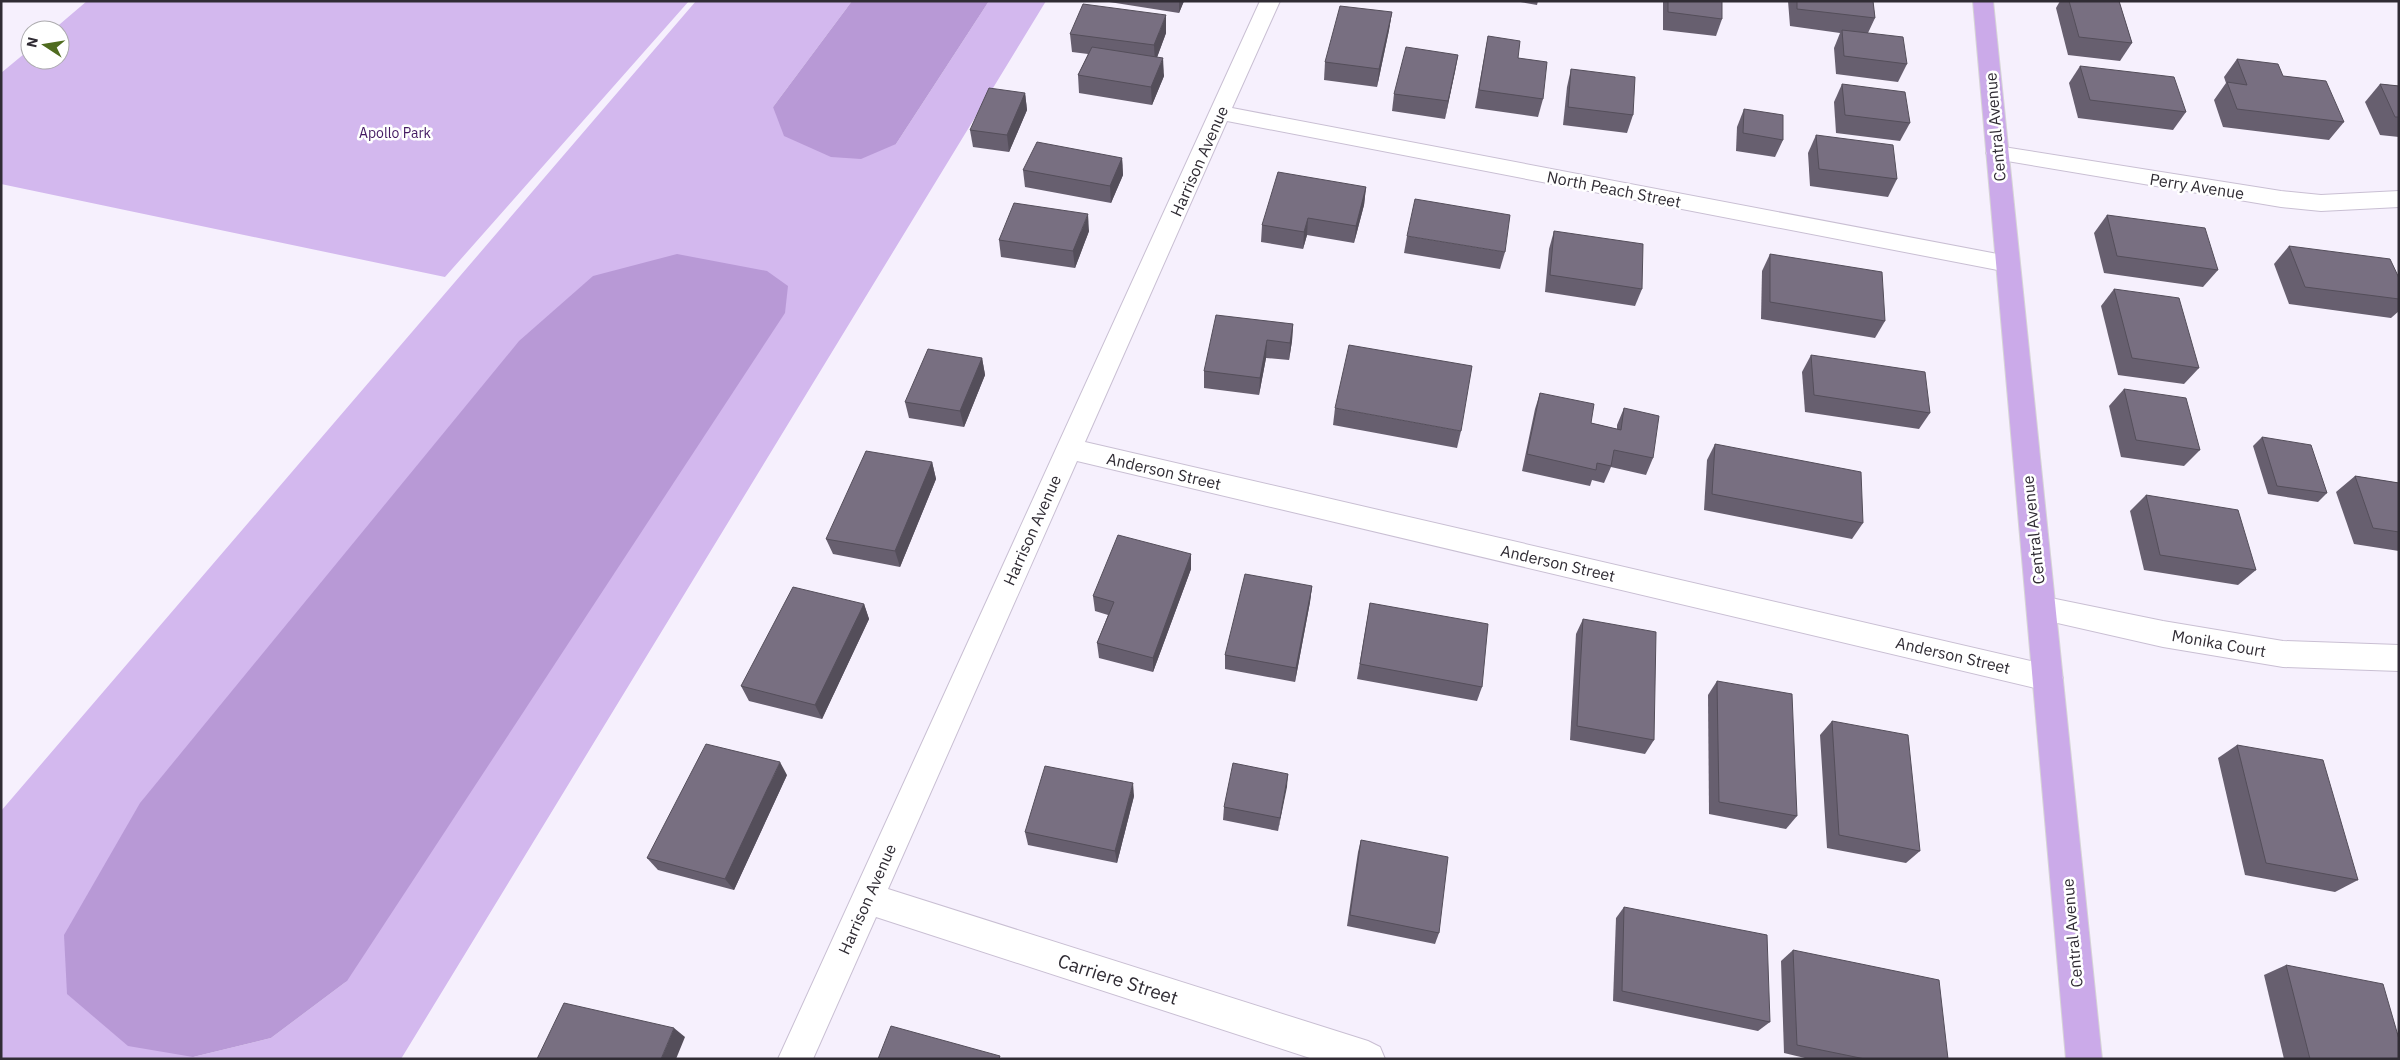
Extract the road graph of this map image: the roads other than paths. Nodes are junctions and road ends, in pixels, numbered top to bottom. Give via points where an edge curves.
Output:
1 (1270, 1) edge
2 (1983, 1) edge
3 (1220, 113) junction
4 (1997, 153) junction
5 (2399, 199) edge
6 (2008, 264) junction
7 (1069, 449) junction
8 (2041, 608) junction
9 (2399, 658) edge
10 (2048, 678) junction
11 (868, 898) junction
12 (795, 1059) edge
13 (1368, 1059) edge
14 (2084, 1059) edge

1 - 3 street, Harrison Avenue
2 - 4 main road, Central Avenue
3 - 6 street, North Peach Street
3 - 7 street, Harrison Avenue
4 - 5 street, Perry Avenue via 2281,200 2321,203
4 - 6 main road, Central Avenue
6 - 8 main road, Central Avenue
7 - 10 street, Anderson Street
7 - 11 street, Harrison Avenue
8 - 9 street, Monika Court via 2163,634 2282,654
8 - 10 main road, Central Avenue
10 - 14 main road, Central Avenue
11 - 12 street, Harrison Avenue
11 - 13 street, Carriere Street

